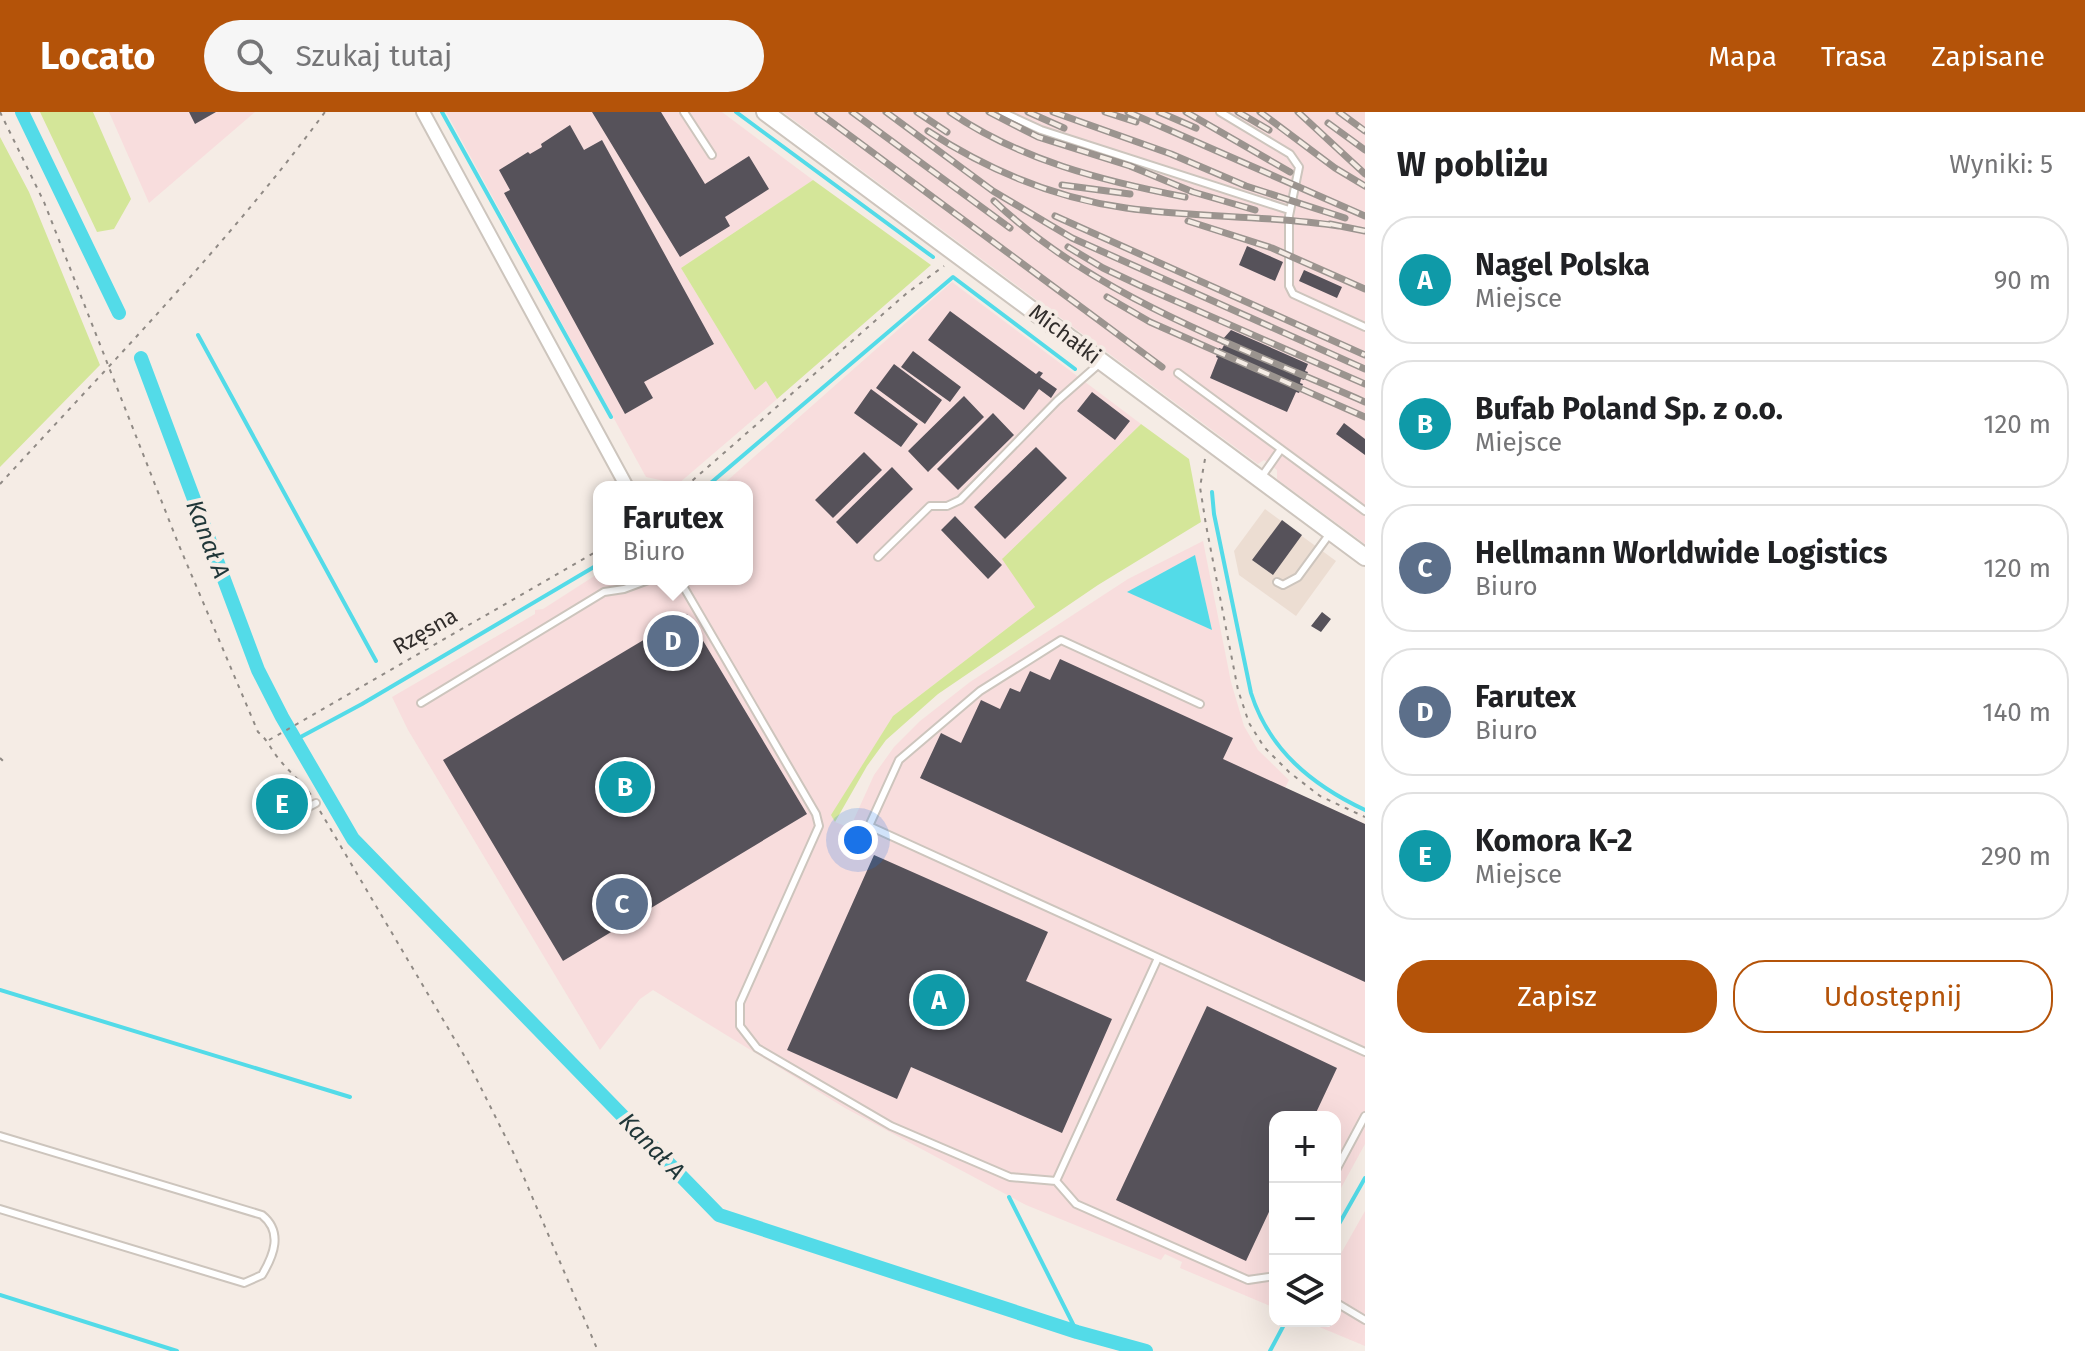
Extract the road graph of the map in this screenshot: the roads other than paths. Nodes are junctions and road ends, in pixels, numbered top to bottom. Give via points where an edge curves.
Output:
1 (423, 112) edge
2 (684, 112) edge
3 (765, 112) edge
4 (1002, 112) edge
5 (1220, 112) edge
6 (712, 155) dead end
7 (1289, 210) junction
8 (1365, 327) edge
9 (1101, 361) junction
10 (1178, 373) dead end
11 (1281, 449) junction
12 (1260, 479) junction
13 (624, 481) edge
14 (1365, 511) edge
15 (1331, 532) junction
16 (878, 557) dead end
17 (1365, 557) edge
18 (1277, 582) dead end
19 (635, 585) edge
20 (682, 585) edge
21 (421, 703) dead end
22 (1200, 704) dead end
23 (316, 803) road end
24 (297, 813) dead end
25 (1158, 958) junction
26 (1365, 1052) edge
27 (1365, 1116) edge
28 (0, 1136) edge
29 (1341, 1161) edge
30 (1056, 1181) junction
31 (0, 1209) edge
32 (1269, 1277) edge
33 (1341, 1306) edge
34 (1365, 1320) edge

1 - 13 street
2 - 6 lane
3 - 9 street, Michałki
4 - 7 lane via 1041,130
5 - 7 lane via 1297,160
7 - 8 lane via 1293,294
9 - 12 street, Michałki
9 - 16 lane via 960,500 930,506
10 - 11 lane
11 - 12 lane
11 - 14 lane
12 - 15 street, Michałki
15 - 17 street, Michałki
15 - 18 lane via 1298,577 1283,585
19 - 21 lane via 604,592
20 - 30 lane via 819,826 740,1003 740,1026 757,1048 891,1126 1010,1177
22 - 25 lane via 1061,640 980,691 899,760 869,826
23 - 24 lane
25 - 26 lane
25 - 30 lane
27 - 29 lane
28 - 31 lane via 262,1215 276,1237 262,1275 244,1283
30 - 32 lane via 1076,1204 1248,1280
33 - 34 lane

